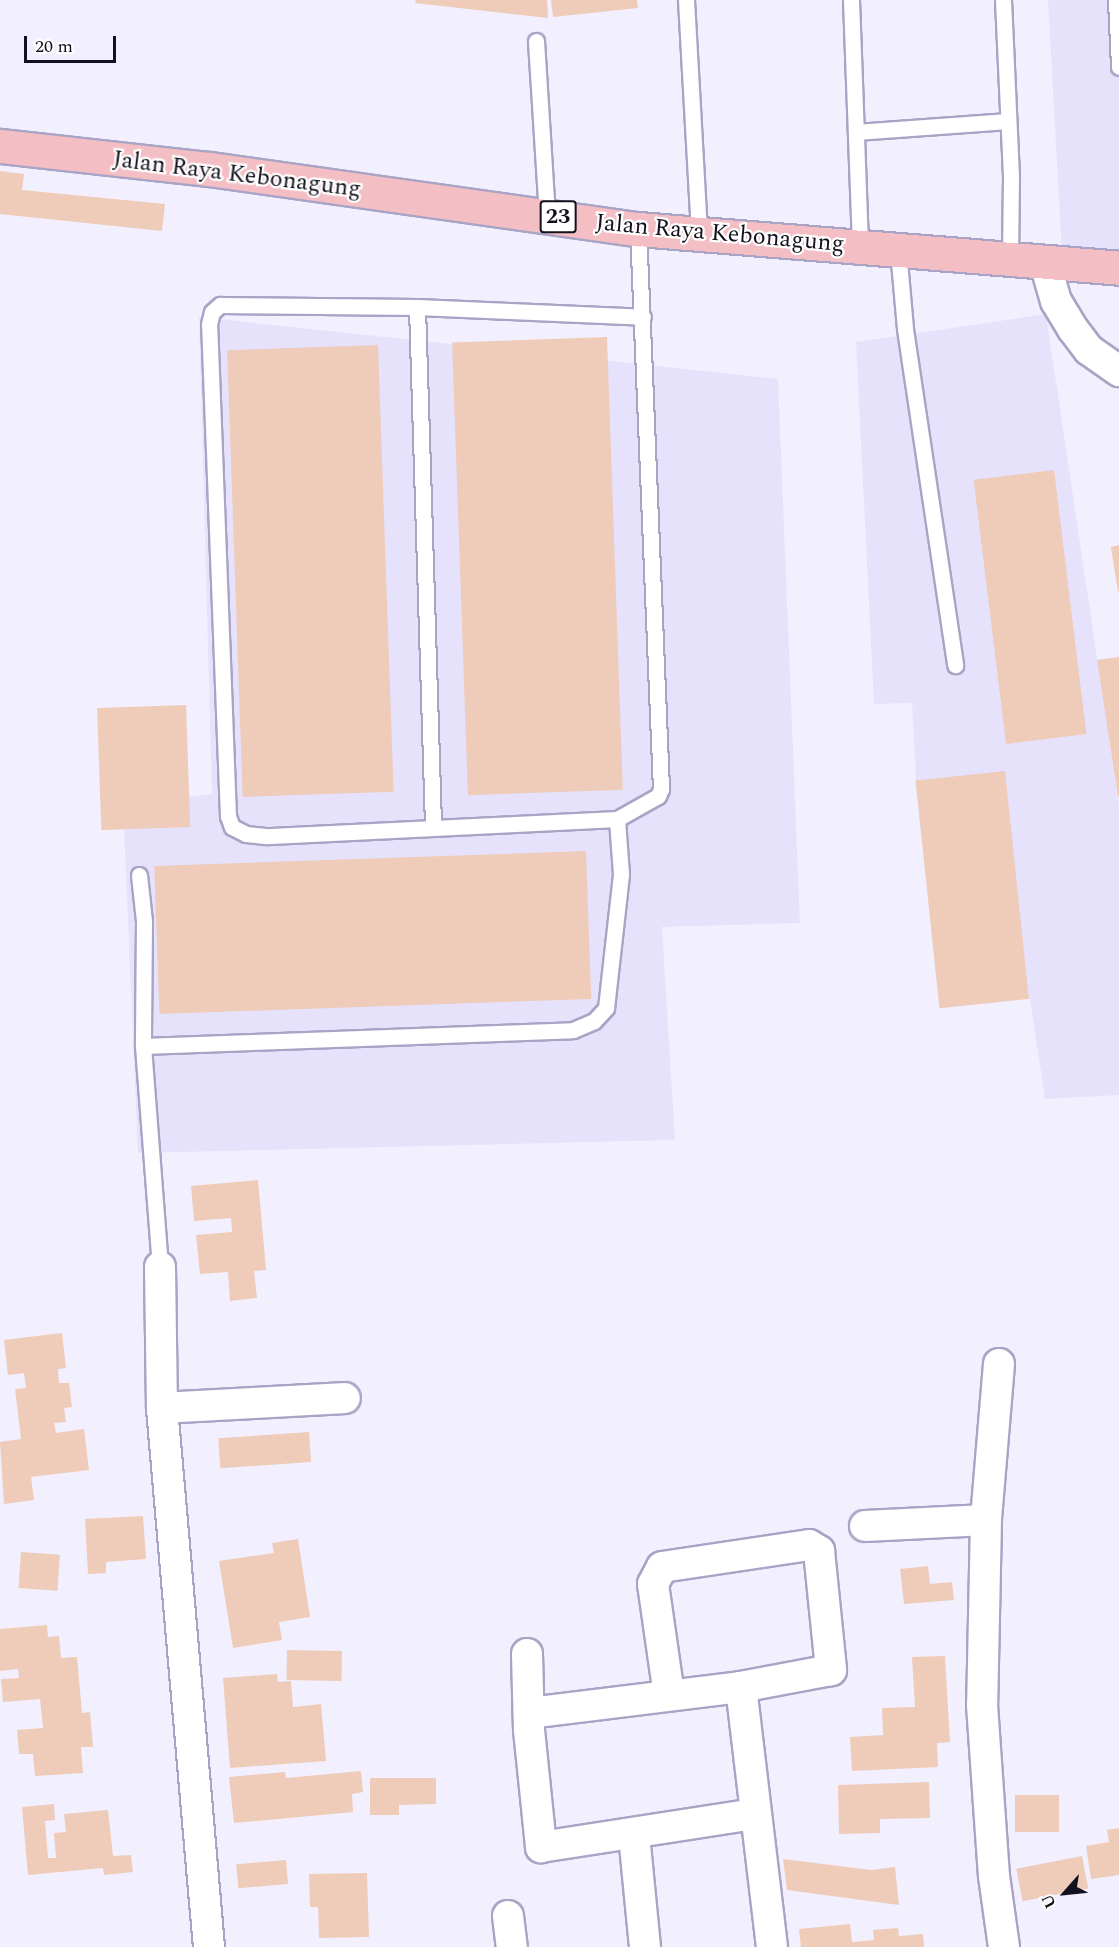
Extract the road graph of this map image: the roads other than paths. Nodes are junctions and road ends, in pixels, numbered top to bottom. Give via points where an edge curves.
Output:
1 (686, 0) edge
2 (851, 0) edge
3 (1003, 0) edge
4 (1116, 0) edge
5 (537, 41) dead end
6 (1119, 67) edge
7 (1008, 121) junction
8 (856, 132) junction
9 (0, 146) edge
10 (547, 215) junction
11 (638, 229) junction
12 (699, 234) junction
13 (860, 247) junction
14 (898, 250) junction
15 (1010, 259) junction
16 (1045, 262) junction
17 (1119, 268) edge
18 (417, 307) junction
19 (643, 317) junction
20 (1119, 371) edge
21 (955, 665) dead end
22 (617, 819) junction
23 (433, 826) junction
24 (139, 874) dead end
25 (143, 1046) junction
26 (160, 1267) joint
27 (999, 1364) dead end
28 (345, 1398) dead end
29 (162, 1408) junction
30 (986, 1520) junction
31 (865, 1526) dead end
32 (527, 1654) dead end
33 (741, 1687) junction
34 (669, 1695) junction
35 (529, 1713) junction
36 (755, 1814) junction
37 (634, 1835) junction
38 (508, 1916) dead end
39 (209, 1947) edge
40 (512, 1947) edge
41 (645, 1947) edge
42 (772, 1947) edge
43 (1004, 1947) edge

1 - 12 lane
2 - 8 lane
3 - 7 lane
4 - 6 lane
5 - 10 lane
7 - 8 lane
7 - 15 lane
8 - 13 lane
9 - 10 highway, Jalan Raya Kebonagung / 23 via 209,169
10 - 11 highway, Jalan Raya Kebonagung / 23
11 - 12 highway, Jalan Raya Kebonagung / 23
11 - 19 lane
12 - 13 highway, Jalan Raya Kebonagung / 23
13 - 14 highway, Jalan Raya Kebonagung / 23
14 - 15 highway, Jalan Raya Kebonagung / 23
14 - 21 lane via 905,329
15 - 16 highway, Jalan Raya Kebonagung / 23
16 - 17 highway, Jalan Raya Kebonagung / 23
16 - 20 street via 1056,301 1073,329 1089,350
18 - 19 lane
18 - 23 lane
18 - 23 lane via 220,305 212,312 209,324 229,823 236,831 265,836
19 - 22 lane via 661,789 658,796
22 - 23 lane
22 - 25 lane via 621,874 611,989 606,1008 594,1022 573,1030
24 - 25 lane via 144,921
25 - 26 lane
26 - 29 street
27 - 30 street
28 - 29 street
29 - 39 street
30 - 31 street
30 - 43 street via 982,1705 994,1876
32 - 35 street
33 - 34 street
33 - 34 street via 831,1670 821,1556 815,1547 670,1563 656,1573 653,1584
33 - 36 street
34 - 35 street
35 - 37 street via 538,1845 544,1848
36 - 37 street
36 - 42 street
37 - 41 street
38 - 40 street

